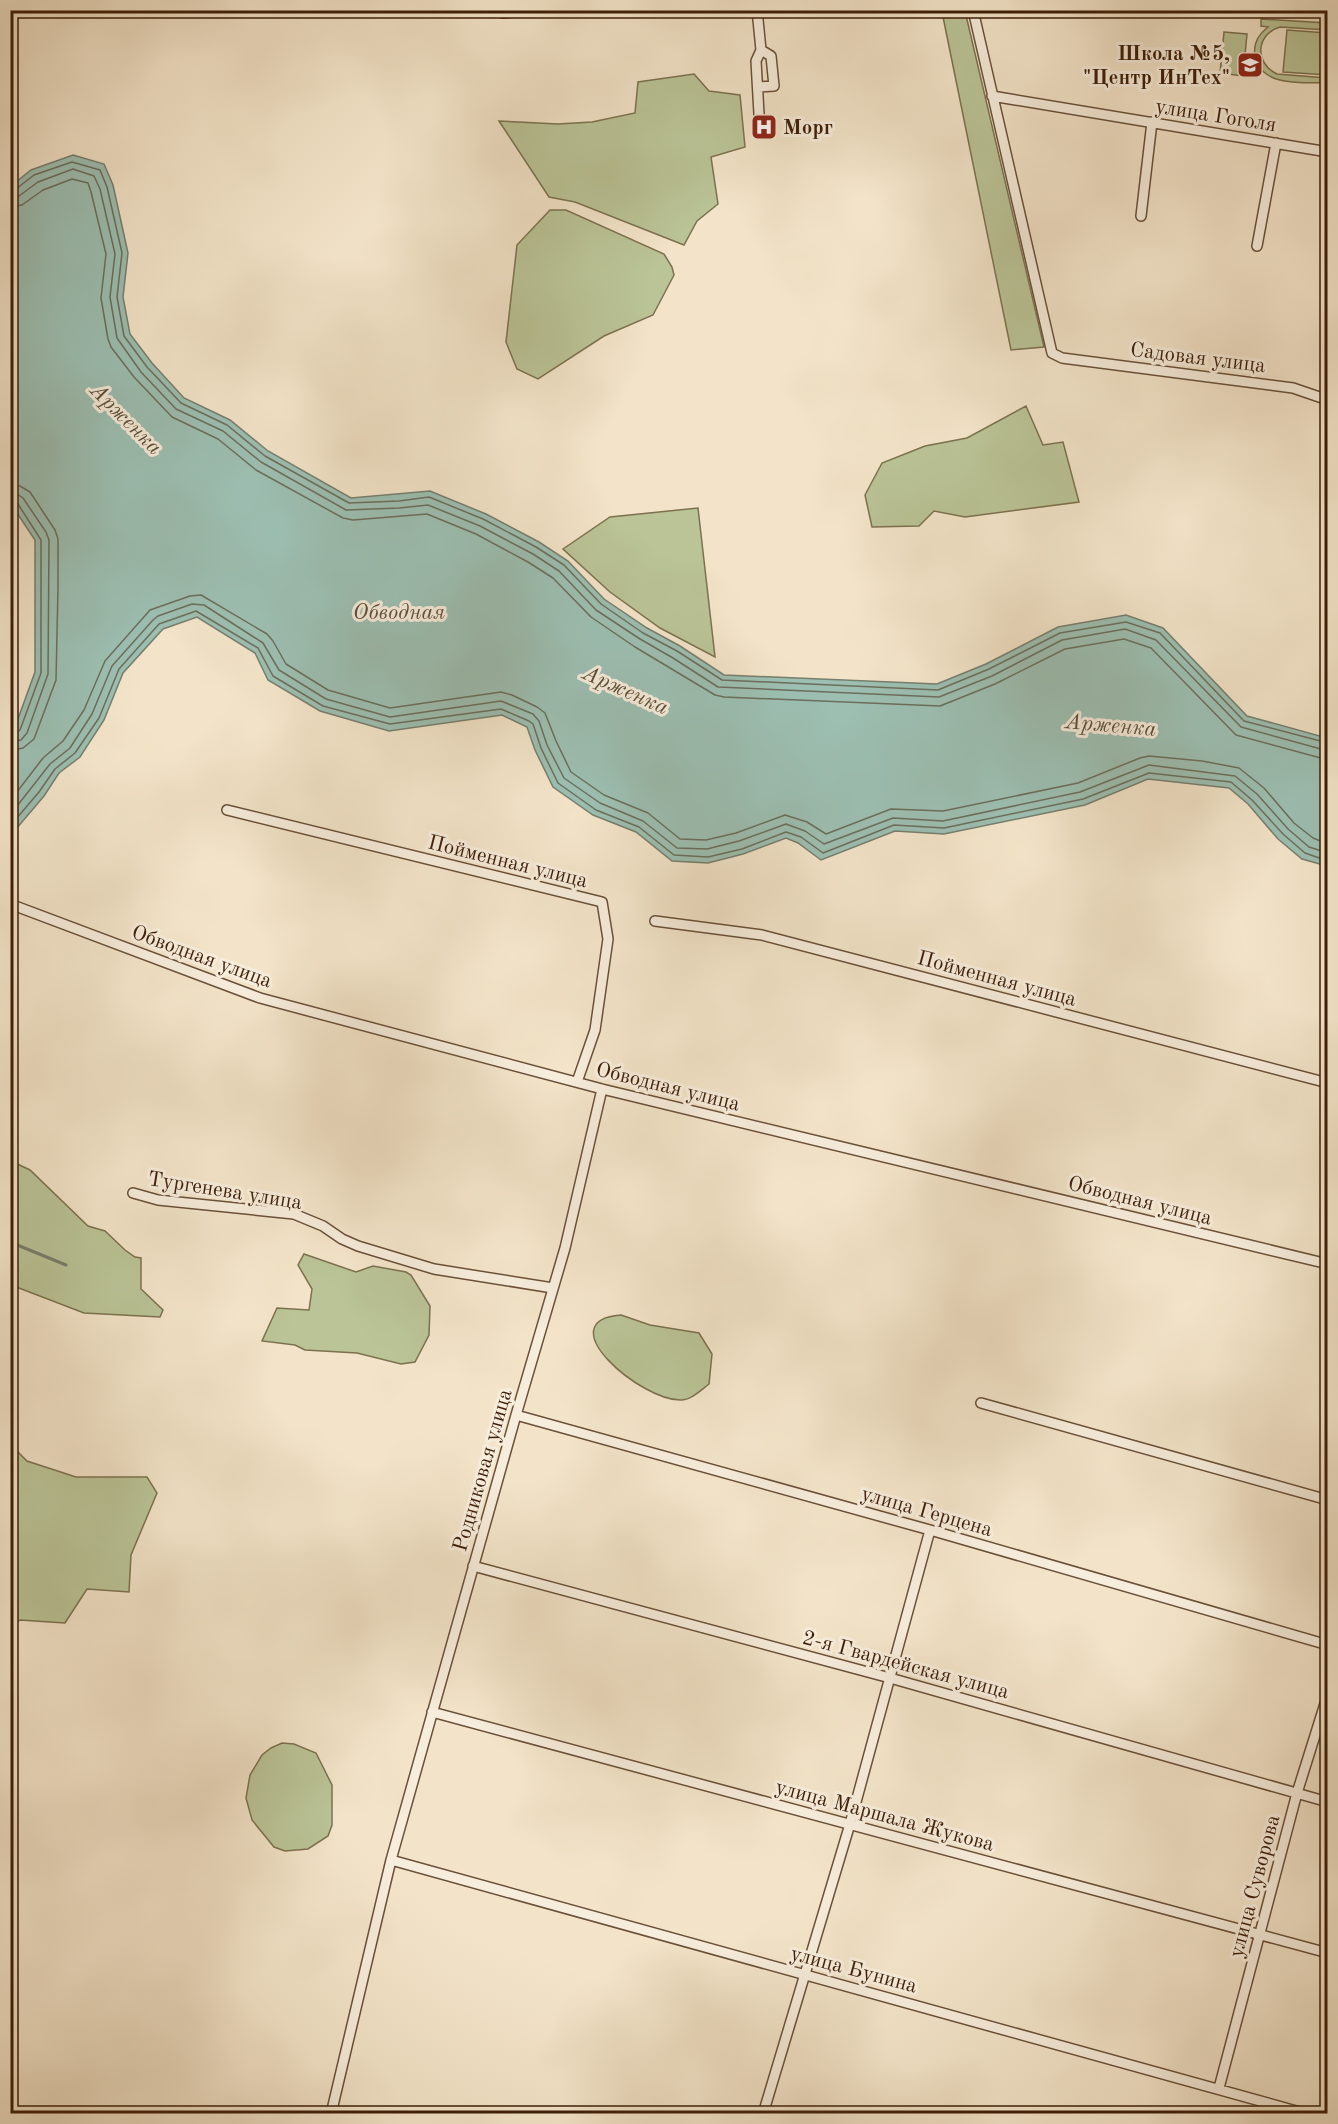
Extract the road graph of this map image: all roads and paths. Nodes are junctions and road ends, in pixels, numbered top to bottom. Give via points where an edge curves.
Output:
1 (502, 10) edge
2 (536, 10) edge
3 (757, 10) edge
4 (973, 10) edge
5 (761, 50) junction
6 (758, 87) junction
7 (992, 96) junction
8 (759, 114) dead end
9 (1152, 123) junction
10 (1276, 143) junction
11 (1328, 152) edge
12 (1142, 216) dead end
13 (1257, 246) dead end
14 (1328, 400) edge
15 (227, 810) dead end
16 (10, 904) edge
17 (656, 921) dead end
18 (578, 1082) junction
19 (1328, 1083) edge
20 (602, 1089) junction
21 (133, 1193) dead end
22 (1328, 1264) edge
23 (553, 1288) junction
24 (981, 1403) dead end
25 (516, 1414) junction
26 (1328, 1500) edge
27 (930, 1530) junction
28 (473, 1566) junction
29 (1328, 1645) edge
30 (890, 1678) junction
31 (1328, 1694) edge
32 (432, 1712) junction
33 (1298, 1793) junction
34 (1328, 1802) edge
35 (850, 1824) junction
36 (391, 1860) junction
37 (1260, 1935) junction
38 (1328, 1953) edge
39 (805, 1974) junction
40 (1219, 2088) junction
41 (332, 2114) edge
42 (763, 2114) edge
43 (1306, 2114) edge

1 - 2 street
3 - 5 street
4 - 7 street
5 - 6 street via 756,61
5 - 6 street via 771,56 774,86
6 - 8 street
7 - 9 street, улица Гоголя
7 - 14 street, Садовая улица via 1052,353 1062,358 1293,388
9 - 10 street, улица Гоголя
9 - 12 street
10 - 11 street, улица Гоголя
10 - 13 street
15 - 18 street, Пойменная улица via 602,902 608,939 595,1030
16 - 18 street, Обводная улица via 260,998
17 - 19 street, Пойменная улица via 762,935
18 - 20 street, Обводная улица
20 - 22 street, Обводная улица
20 - 23 street, Родниковая улица
21 - 23 street, Тургенева улица via 158,1200 294,1215 358,1246 434,1269
23 - 25 street, Родниковая улица
24 - 26 street
25 - 27 street, улица Герцена
25 - 28 street, Родниковая улица
27 - 29 street, улица Герцена
27 - 30 street
28 - 30 street, 2-я Гвардейская улица
28 - 32 street, Родниковая улица
30 - 33 street, 2-я Гвардейская улица
30 - 35 street
31 - 33 street, улица Суворова
32 - 35 street, улица Маршала Жукова
32 - 36 street, Родниковая улица
33 - 34 street, 2-я Гвардейская улица
33 - 37 street, улица Суворова
35 - 37 street, улица Маршала Жукова
35 - 39 street
36 - 39 street, улица Бунина
36 - 41 street, Родниковая улица
37 - 38 street, улица Маршала Жукова
37 - 40 street, улица Суворова
39 - 40 street, улица Бунина
39 - 42 street
40 - 43 street, улица Бунина

